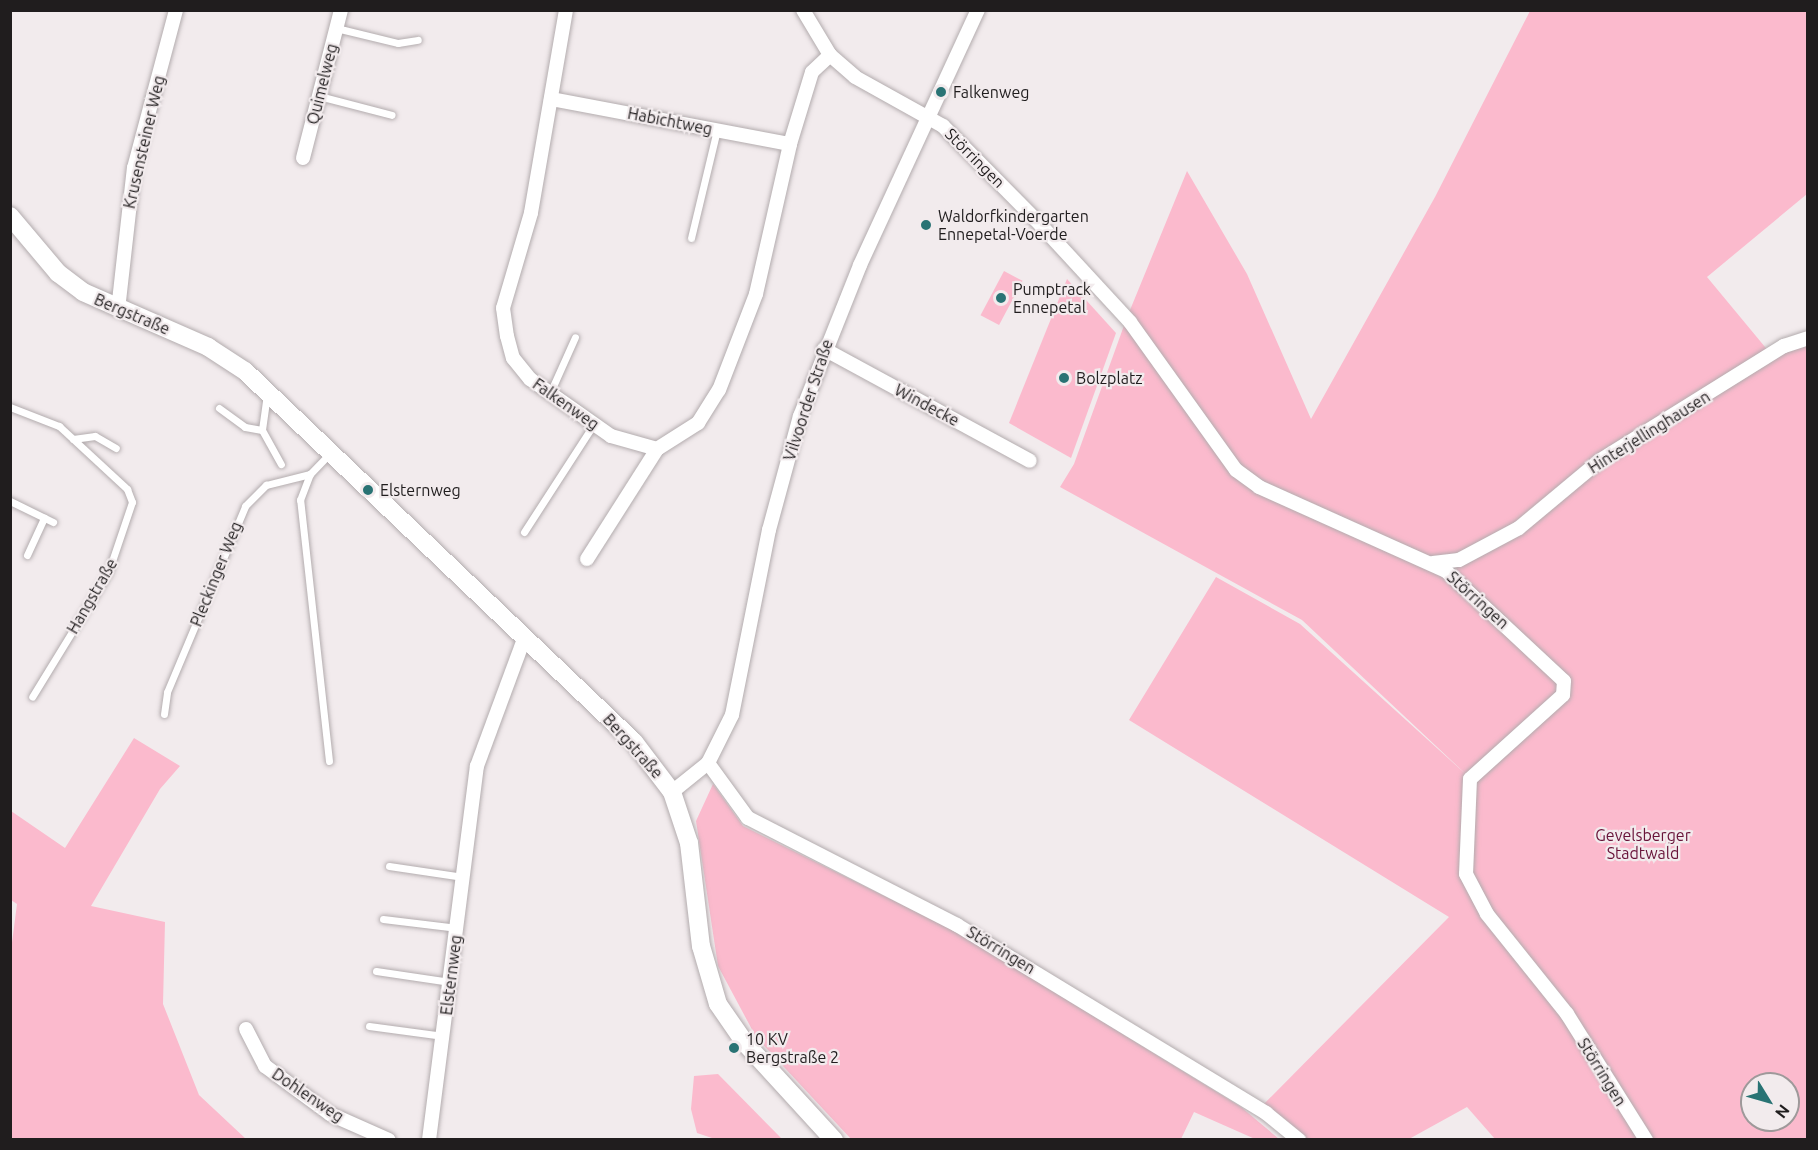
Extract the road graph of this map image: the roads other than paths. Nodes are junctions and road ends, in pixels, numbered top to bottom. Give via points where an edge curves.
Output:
1 (176, 10) edge
2 (341, 10) edge
3 (566, 10) edge
4 (803, 10) edge
5 (978, 10) edge
6 (336, 28) junction
7 (418, 40) dead end
8 (830, 55) junction
9 (319, 96) junction
10 (551, 99) junction
11 (392, 116) dead end
12 (929, 118) junction
13 (717, 130) junction
14 (790, 144) junction
15 (303, 158) dead end
16 (10, 216) edge
17 (691, 238) dead end
18 (118, 310) junction
19 (575, 337) dead end
20 (1808, 338) edge
21 (824, 349) junction
22 (268, 392) junction
23 (550, 393) junction
24 (10, 406) edge
25 (219, 408) dead end
26 (594, 424) junction
27 (262, 430) junction
28 (73, 439) junction
29 (116, 448) dead end
30 (657, 449) junction
31 (330, 453) junction
32 (1030, 460) dead end
33 (281, 464) dead end
34 (310, 474) junction
35 (11, 501) edge
36 (44, 518) junction
37 (53, 522) dead end
38 (524, 532) dead end
39 (27, 555) dead end
40 (586, 559) dead end
41 (1433, 563) junction
42 (524, 639) junction
43 (32, 697) dead end
44 (164, 714) dead end
45 (329, 761) dead end
46 (708, 764) junction
47 (672, 792) junction
48 (389, 866) dead end
49 (463, 876) junction
50 (383, 919) dead end
51 (457, 928) junction
52 (376, 972) dead end
53 (450, 982) junction
54 (369, 1026) dead end
55 (246, 1029) dead end
56 (443, 1036) junction
57 (389, 1140) edge
58 (429, 1140) edge
59 (834, 1140) edge
60 (1299, 1140) edge
61 (1646, 1140) edge

1 - 18 street, Krusensteiner Weg via 134,168
2 - 6 street, Quimelweg
3 - 10 street, Falkenweg
4 - 8 street, Störringen
5 - 12 street, Vilvoorder Straße
6 - 7 lane via 398,43
6 - 9 street, Quimelweg
8 - 12 street, Störringen via 855,77
8 - 14 street via 812,72
9 - 11 lane
9 - 15 street, Quimelweg
10 - 13 street, Habichtweg
10 - 23 street, Falkenweg via 531,213 503,308 513,358
12 - 21 street, Vilvoorder Straße
12 - 41 street, Störringen via 988,171 1130,322 1236,470 1259,487
13 - 14 street, Habichtweg
13 - 17 lane
14 - 30 street via 756,294 719,390 698,423
16 - 18 street, Bergstraße via 70,283
18 - 22 street, Bergstraße via 208,347
19 - 23 lane
20 - 41 street, Hinterjellinghausen via 1784,346 1599,461 1519,528 1459,560
21 - 32 street, Windecke
21 - 46 street, Vilvoorder Straße via 769,530 732,715
22 - 27 lane
22 - 31 street, Bergstraße
23 - 26 street, Falkenweg
24 - 28 lane, Hangstraße via 59,426
25 - 27 lane via 245,427
26 - 30 street, Falkenweg via 611,436
26 - 38 lane
27 - 33 lane
28 - 29 lane via 95,436
28 - 43 lane, Hangstraße via 127,489 132,502 108,573
30 - 40 street
31 - 34 lane
31 - 42 street, Bergstraße
34 - 44 lane, Pleckinger Weg via 266,485 245,506 167,692
34 - 45 lane via 300,500
35 - 36 lane
36 - 37 lane
36 - 39 lane
41 - 61 street, Störringen via 1564,681 1563,695 1470,779 1466,874 1487,914 1567,1014
42 - 47 street, Bergstraße via 634,742
42 - 49 street, Elsternweg via 477,766
46 - 47 street, Vilvoorder Straße
46 - 60 street, Störringen via 748,818 957,925 1256,1106
47 - 59 street, Bergstraße via 689,843 701,946 718,1004 745,1043
48 - 49 lane
49 - 51 street, Elsternweg
50 - 51 lane
51 - 53 street, Elsternweg
52 - 53 lane
53 - 56 street, Elsternweg
54 - 56 lane
55 - 57 street, Dohlenweg via 266,1066 330,1114
56 - 58 street, Elsternweg

